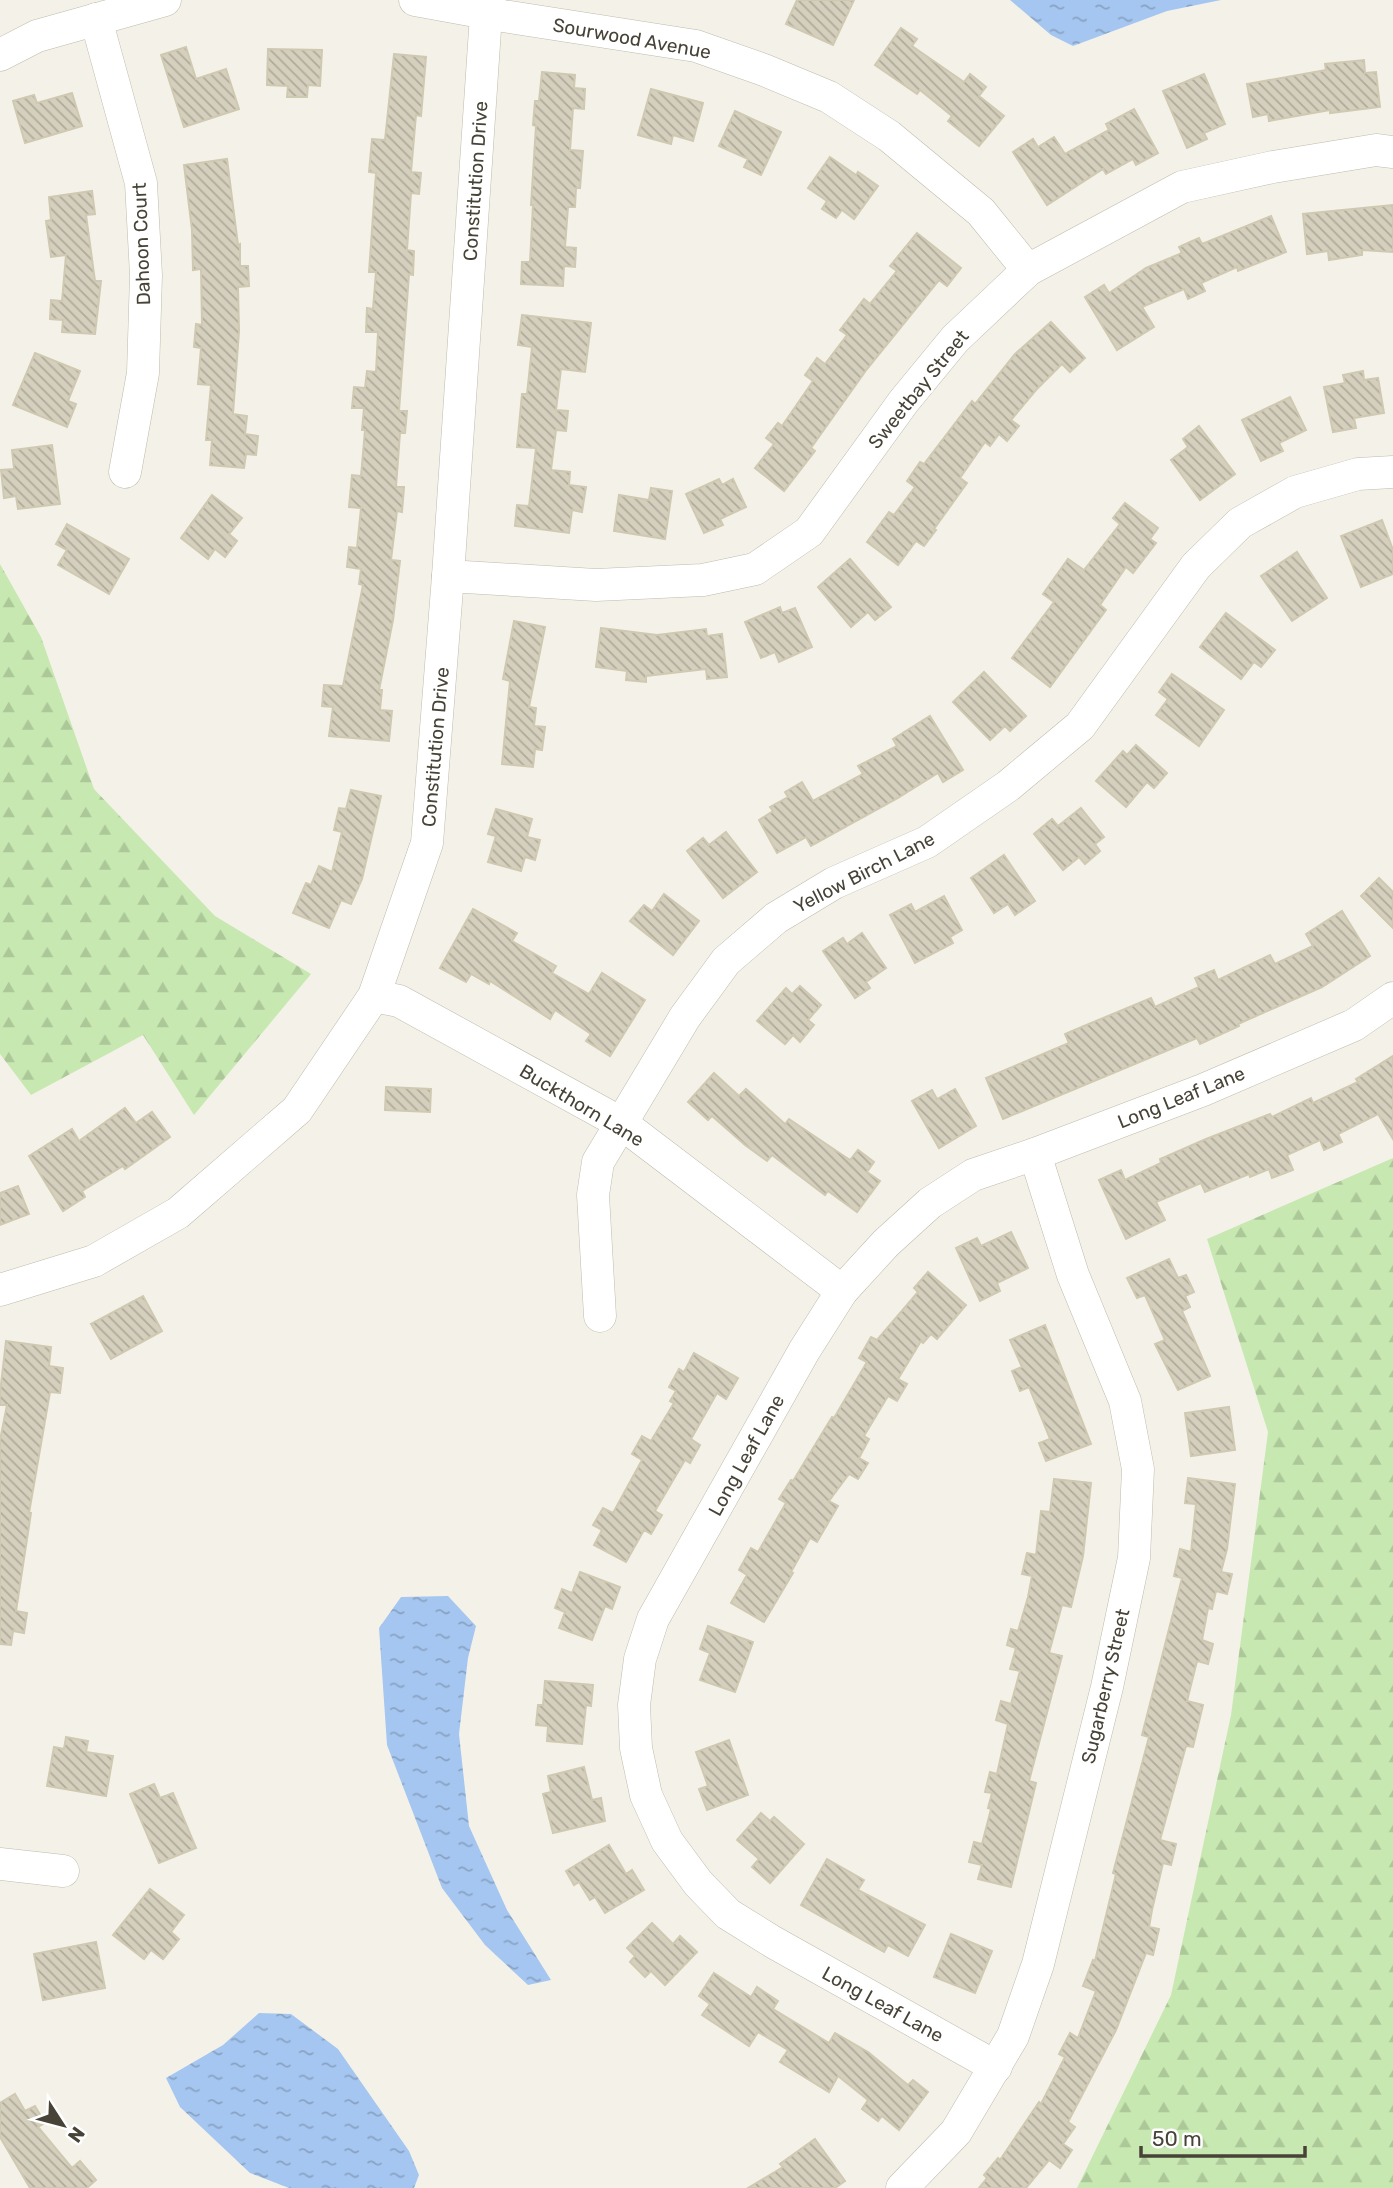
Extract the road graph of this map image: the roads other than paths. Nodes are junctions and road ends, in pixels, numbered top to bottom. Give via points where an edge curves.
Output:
1 (165, 0) edge
2 (415, 0) edge
3 (487, 7) edge
4 (96, 19) junction
5 (0, 55) edge
6 (1393, 152) edge
7 (1028, 270) junction
8 (125, 472) dead end
9 (1393, 472) edge
10 (448, 576) junction
11 (374, 996) junction
12 (1393, 998) edge
13 (621, 1123) junction
14 (1035, 1154) junction
15 (0, 1290) edge
16 (842, 1291) junction
17 (600, 1316) dead end
18 (0, 1864) edge
19 (63, 1871) dead end
20 (996, 2067) junction
21 (902, 2188) edge

1 - 4 street
2 - 3 street, Sourwood Avenue
3 - 7 street, Sourwood Avenue via 696,46 829,97 889,136 981,212
3 - 10 street, Constitution Drive
4 - 5 street via 37,36
4 - 8 street, Dahoon Court via 141,183 146,275 143,373
6 - 7 street, Sweetbay Street via 1376,150 1273,167 1182,187
7 - 10 street, Sweetbay Street via 955,339 809,532 755,569 703,580 596,586
9 - 13 street, Yellow Birch Lane via 1358,474 1295,492 1240,523 1196,566 1080,726 1008,786 927,842 834,883 776,918 726,961 685,1017
10 - 11 street, Constitution Drive via 427,843
11 - 13 street, Buckthorn Lane via 399,1001
11 - 15 street, Constitution Drive via 297,1110 178,1213 94,1261
12 - 14 street, Long Leaf Lane via 1354,1025 1203,1090
13 - 16 street, Buckthorn Lane
13 - 17 street, Yellow Birch Lane via 598,1161 593,1195
14 - 16 street, Long Leaf Lane via 973,1175 930,1203
14 - 20 street, Sugarberry Street via 1073,1275 1125,1401 1138,1469 1136,1519 1134,1558 1107,1686 1038,1964 1013,2036
16 - 20 street, Long Leaf Lane via 653,1619 640,1659 634,1705 636,1748 646,1795 667,1841 728,1914
18 - 19 street
20 - 21 street, Sugarberry Street via 956,2133

